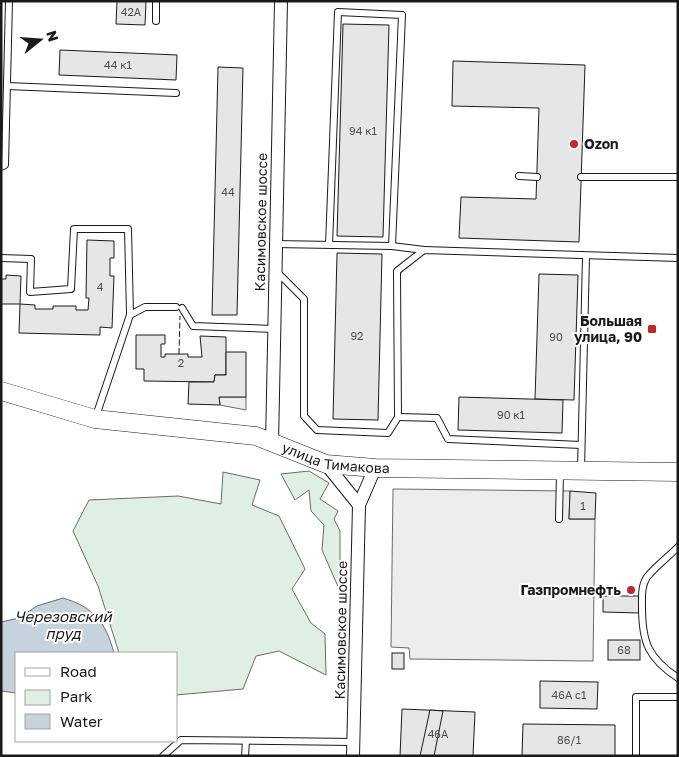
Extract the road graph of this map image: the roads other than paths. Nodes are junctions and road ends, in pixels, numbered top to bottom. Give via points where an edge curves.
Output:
1 (10, 1) edge
2 (156, 1) edge
3 (281, 1) edge
4 (156, 21) dead end
5 (7, 86) junction
6 (176, 93) dead end
7 (1, 167) edge
8 (519, 176) dead end
9 (537, 177) dead end
10 (581, 177) dead end
11 (678, 177) edge
12 (275, 244) junction
13 (329, 245) junction
14 (392, 246) junction
15 (424, 250) junction
16 (586, 256) junction
17 (1, 258) edge
18 (678, 258) edge
19 (275, 270) junction
20 (130, 315) junction
21 (274, 329) junction
22 (1, 391) edge
23 (398, 416) junction
24 (95, 419) junction
25 (272, 444) junction
26 (581, 445) junction
27 (326, 464) junction
28 (375, 468) junction
29 (560, 471) junction
30 (581, 472) junction
31 (678, 472) edge
32 (359, 505) junction
33 (559, 519) dead end
34 (678, 547) edge
35 (678, 678) edge
36 (678, 697) edge
37 (246, 741) junction
38 (353, 742) junction
39 (163, 756) edge
40 (245, 756) edge
41 (353, 756) edge
42 (636, 756) edge

1 - 5 lane
2 - 4 lane
3 - 12 street, Касимовское шоссе
5 - 6 lane
5 - 7 lane via 5,165
8 - 9 lane
10 - 11 lane
12 - 13 lane
12 - 19 street, Касимовское шоссе
13 - 14 lane
13 - 14 lane via 338,12 402,14
14 - 15 lane
15 - 16 lane
15 - 23 lane via 397,270
16 - 18 lane
16 - 26 lane
17 - 20 lane via 31,259 30,292 71,289 74,229 128,229
19 - 21 street, Касимовское шоссе
19 - 23 lane via 304,299 304,416 317,430 388,433
20 - 21 lane via 145,307 179,307 193,326
20 - 24 lane
21 - 25 street, Касимовское шоссе
22 - 24 street, улица Тимакова
23 - 26 lane via 437,418 448,439
24 - 25 street, улица Тимакова via 256,436
25 - 27 street, улица Тимакова
26 - 30 lane
27 - 28 street, улица Тимакова
27 - 32 street
28 - 29 street, улица Тимакова
28 - 32 street, Касимовское шоссе
29 - 30 street, улица Тимакова
29 - 33 lane
30 - 31 street, улица Тимакова
32 - 38 street, Касимовское шоссе
34 - 35 lane via 647,577 642,622 649,650 664,668
36 - 42 lane via 636,697
37 - 38 lane
37 - 39 lane via 181,740
37 - 40 lane
38 - 41 street, Касимовское шоссе

